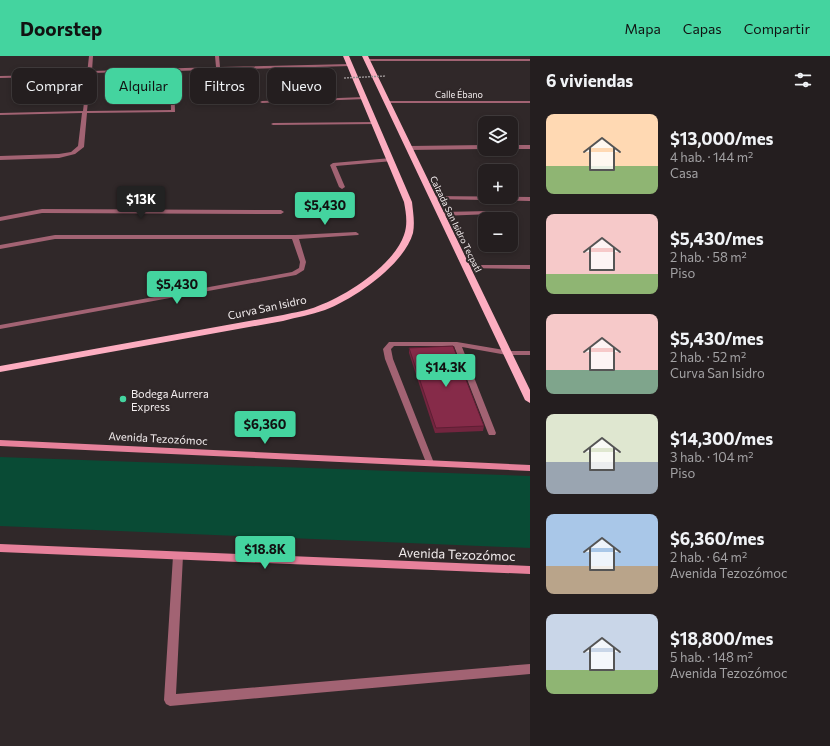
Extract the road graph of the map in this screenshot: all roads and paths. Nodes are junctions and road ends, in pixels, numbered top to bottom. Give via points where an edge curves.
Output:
1 (91, 56) edge
2 (218, 56) edge
3 (346, 56) edge
4 (365, 58) edge
5 (530, 60) edge
6 (350, 65) junction
7 (90, 68) edge
8 (218, 68) edge
9 (231, 68) edge
10 (12, 76) edge
11 (386, 76) dead end
12 (0, 77) edge
13 (344, 78) dead end
14 (364, 98) junction
15 (262, 102) dead end
16 (387, 102) junction
17 (530, 102) edge
18 (86, 104) edge
19 (173, 104) edge
20 (85, 112) junction
21 (0, 114) edge
22 (375, 123) junction
23 (273, 124) dead end
24 (518, 147) edge
25 (530, 147) edge
26 (409, 148) junction
27 (478, 148) edge
28 (0, 158) edge
29 (391, 160) junction
30 (342, 187) dead end
31 (434, 198) junction
32 (530, 198) edge
33 (281, 212) dead end
34 (478, 213) edge
35 (441, 214) junction
36 (0, 219) edge
37 (356, 234) dead end
38 (295, 237) junction
39 (0, 247) edge
40 (466, 267) junction
41 (530, 267) edge
42 (0, 327) edge
43 (456, 344) junction
44 (507, 353) junction
45 (530, 353) edge
46 (0, 369) edge
47 (530, 400) edge
48 (492, 433) dead end
49 (0, 443) edge
50 (430, 463) junction
51 (530, 468) edge
52 (0, 548) edge
53 (178, 556) junction
54 (530, 570) edge
55 (530, 669) edge

1 - 7 street
2 - 8 street
3 - 6 main road
4 - 5 street
4 - 16 main road, Calzada San Isidro Tecpatl
6 - 9 street
6 - 14 main road
10 - 12 street
11 - 13 path, bridge
14 - 15 street
14 - 22 main road
16 - 17 street, Calle Ébano
16 - 26 main road, Calzada San Isidro Tecpatl
18 - 20 street
19 - 20 street via 173,111
20 - 21 street
20 - 28 street via 81,147 73,153 60,156
22 - 23 street
22 - 29 main road
24 - 25 street
26 - 27 street
26 - 31 main road, Calzada San Isidro Tecpatl
29 - 30 street via 334,165
29 - 46 main road, Curva San Isidro via 408,202 411,218 407,238 391,263 359,287 326,306 283,318
31 - 32 street
31 - 35 main road, Calzada San Isidro Tecpatl
33 - 36 street via 42,211
34 - 35 street
35 - 40 main road, Calzada San Isidro Tecpatl
37 - 38 street
38 - 39 street via 55,237
38 - 42 street via 303,262 302,269 294,274
40 - 41 street
40 - 44 main road, Calzada San Isidro Tecpatl
43 - 44 street
43 - 48 street
43 - 50 street via 392,344 387,349
44 - 45 street
44 - 47 main road, Calzada San Isidro Tecpatl
49 - 50 main road, Avenida Tezozómoc
50 - 51 main road, Avenida Tezozómoc
52 - 53 main road, Avenida Tezozómoc
53 - 54 main road, Avenida Tezozómoc
53 - 55 street via 170,700

